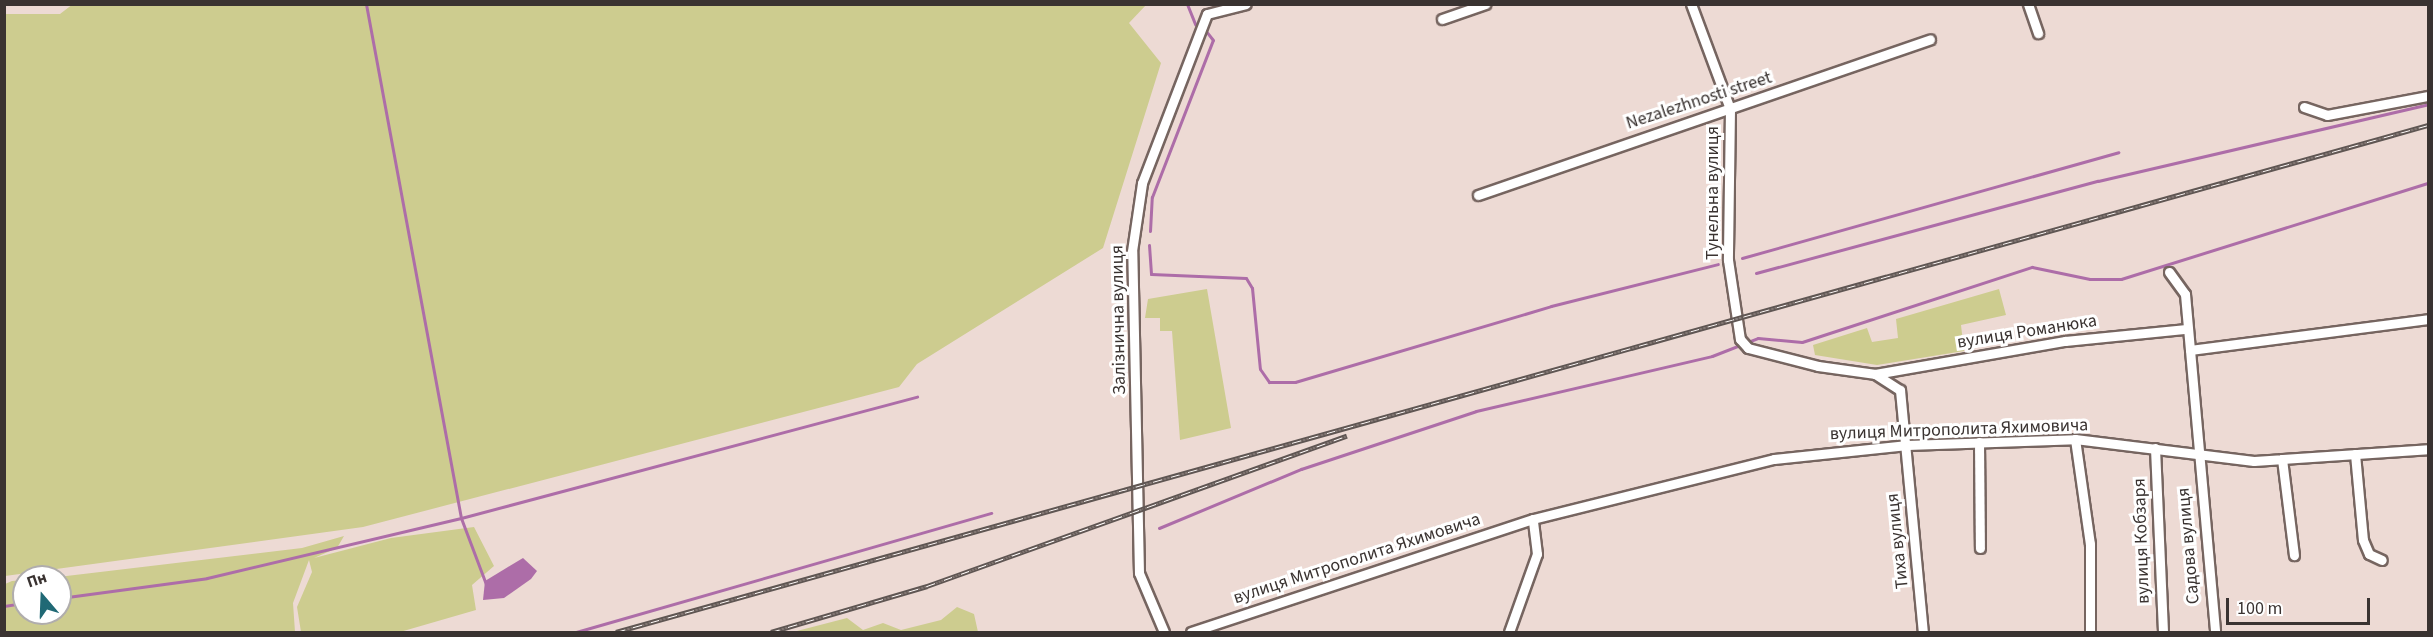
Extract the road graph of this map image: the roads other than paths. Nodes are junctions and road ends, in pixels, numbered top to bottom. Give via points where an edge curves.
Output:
1 (1245, 4) edge
2 (1485, 4) edge
3 (1691, 4) edge
4 (2028, 4) edge
5 (1442, 19) dead end
6 (2038, 33) dead end
7 (1930, 39) dead end
8 (2428, 96) edge
9 (2304, 107) dead end
10 (1730, 109) junction
11 (1478, 195) dead end
12 (2169, 272) dead end
13 (2428, 319) edge
14 (2186, 329) junction
15 (1748, 348) joint
16 (2190, 350) junction
17 (1875, 374) junction
18 (2075, 439) junction
19 (1979, 442) junction
20 (1907, 445) junction
21 (2155, 448) junction
22 (2428, 449) edge
23 (2355, 454) junction
24 (2197, 456) junction
25 (2282, 459) junction
26 (1533, 519) junction
27 (1980, 548) dead end
28 (2294, 555) dead end
29 (2382, 560) dead end
30 (1164, 633) edge
31 (1191, 633) edge
32 (1509, 633) edge
33 (1923, 633) edge
34 (2090, 633) edge
35 (2163, 633) edge
36 (2215, 633) edge

1 - 30 street, Залізнична вулиця via 1207,14 1142,183 1132,251 1139,573
2 - 5 street
3 - 10 street, Тунельна вулиця
4 - 6 street
7 - 10 street, Nezalezhnosti street
8 - 9 street via 2327,115
10 - 11 street, Nezalezhnosti street
10 - 15 street, Тунельна вулиця via 1727,213 1734,316 1740,339
12 - 14 street via 2185,294
13 - 16 street
14 - 16 street
14 - 17 street, вулиця Романюка via 2065,341
15 - 17 street, вулиця Романюка
16 - 24 street
17 - 20 street, вулиця Романюка via 1900,390
18 - 19 street, вулиця Митрополита Яхимовича
18 - 21 street, вулиця Митрополита Яхимовича
18 - 34 street via 2090,544
19 - 20 street, вулиця Митрополита Яхимовича
19 - 27 street
20 - 26 street, вулиця Митрополита Яхимовича via 1738,466
20 - 33 street, Тиха вулиця
21 - 24 street, вулиця Митрополита Яхимовича
21 - 35 street, вулиця Кобзаря
22 - 23 street, вулиця Митрополита Яхимовича
23 - 25 street, вулиця Митрополита Яхимовича
23 - 29 street via 2363,540 2369,554
24 - 25 street, вулиця Митрополита Яхимовича
24 - 36 street, Садова вулиця
25 - 28 street
26 - 31 street, вулиця Митрополита Яхимовича
26 - 32 street via 1537,554

